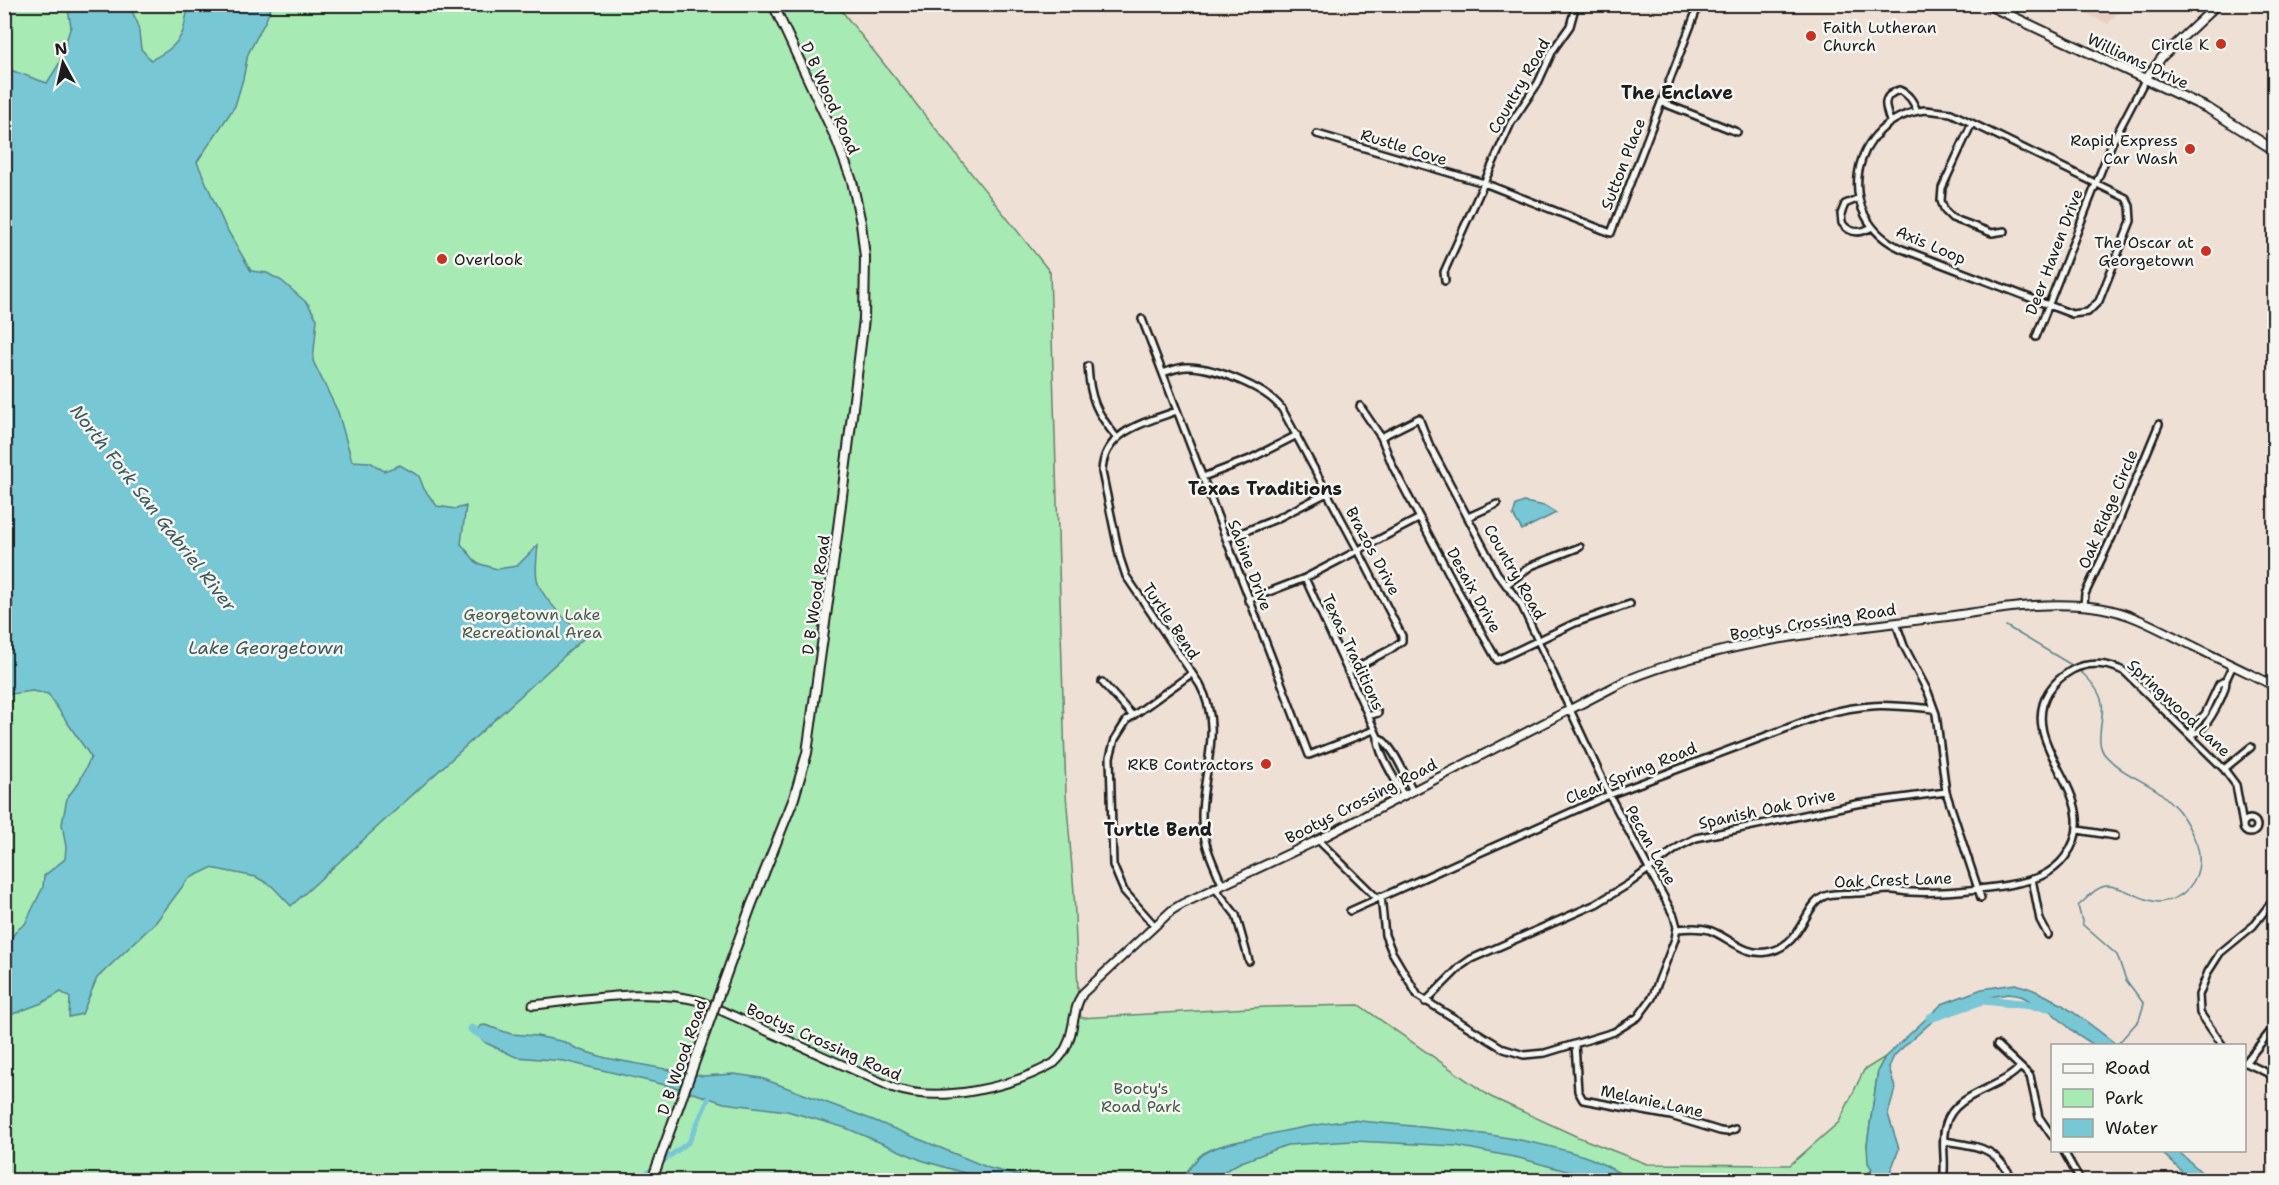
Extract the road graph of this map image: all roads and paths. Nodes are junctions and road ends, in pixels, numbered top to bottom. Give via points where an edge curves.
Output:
1 (773, 4) edge
2 (1576, 4) edge
3 (1699, 4) edge
4 (1986, 4) edge
5 (2218, 4) edge
6 (2145, 80) junction
7 (1661, 102) junction
8 (1917, 111) junction
9 (1890, 122) junction
10 (1972, 123) junction
11 (1737, 132) dead end
12 (1317, 134) dead end
13 (2274, 150) edge
14 (2096, 182) junction
15 (1484, 183) junction
16 (1859, 198) junction
17 (1872, 227) junction
18 (2005, 231) dead end
19 (1611, 233) joint
20 (1445, 281) dead end
21 (2049, 306) junction
22 (1142, 319) dead end
23 (2036, 337) dead end
24 (1088, 366) dead end
25 (1163, 373) junction
26 (1360, 406) dead end
27 (1178, 411) junction
28 (2159, 424) dead end
29 (1297, 435) junction
30 (1381, 437) junction
31 (1116, 438) junction
32 (1203, 477) junction
33 (1328, 493) junction
34 (1497, 504) dead end
35 (1420, 518) junction
36 (1468, 518) junction
37 (1226, 539) junction
38 (1580, 547) dead end
39 (1358, 550) junction
40 (1305, 578) junction
41 (1506, 585) junction
42 (1248, 600) junction
43 (1629, 604) dead end
44 (2084, 605) junction
45 (1896, 623) junction
46 (1537, 640) junction
47 (2233, 665) junction
48 (1348, 672) junction
49 (1191, 674) junction
50 (1102, 682) dead end
51 (2274, 686) edge
52 (1571, 708) junction
53 (1934, 709) junction
54 (1378, 713) dead end
55 (1132, 715) junction
56 (1368, 716) junction
57 (1374, 730) junction
58 (2190, 735) junction
59 (1378, 737) junction
60 (2251, 747) dead end
61 (2224, 769) junction
62 (1413, 791) junction
63 (1946, 792) junction
64 (1609, 795) junction
65 (1404, 796) junction
66 (2243, 825) dead end
67 (2078, 830) junction
68 (2115, 836) dead end
69 (1318, 840) junction
70 (1649, 869) junction
71 (2032, 879) junction
72 (1222, 884) junction
73 (1214, 887) junction
74 (1979, 888) junction
75 (1379, 897) junction
76 (1981, 898) dead end
77 (2274, 899) edge
78 (1350, 911) dead end
79 (1155, 926) junction
80 (1677, 929) junction
81 (2048, 935) dead end
82 (1249, 961) dead end
83 (1425, 1002) junction
84 (533, 1005) dead end
85 (2274, 1027) edge
86 (1575, 1044) junction
87 (2222, 1044) edge
88 (1997, 1045) dead end
89 (2246, 1061) edge
90 (2246, 1062) edge
91 (2020, 1067) junction
92 (2274, 1076) edge
93 (1735, 1129) dead end
94 (2051, 1135) edge
95 (1944, 1141) junction
96 (2063, 1152) edge
97 (652, 1180) edge
98 (1943, 1180) edge
99 (2014, 1180) edge
100 (2080, 1180) edge

1 - 97 main road, D B Wood Road, bridge via 852,181 865,257 864,319 807,753 794,798
2 - 15 street, Country Road via 1570,26 1511,123
3 - 7 street, Sutton Place
4 - 6 main road, Williams Drive
5 - 6 street via 2162,57
6 - 13 main road, Williams Drive via 2209,109
6 - 14 street, Deer Haven Drive
7 - 11 street
7 - 19 street, Sutton Place
8 - 9 street, Axis Loop
8 - 9 street via 1907,94 1899,90 1890,93 1885,107
8 - 10 street, Axis Loop via 1944,111
9 - 16 street, Axis Loop via 1875,135 1865,152 1859,170
10 - 14 street, Axis Loop
10 - 18 street via 1942,188 1941,201 1952,218 1992,233
12 - 15 street, Rustle Cove
14 - 21 street, Deer Haven Drive
14 - 21 street, Axis Loop via 2126,198 2131,221 2097,305 2076,315
15 - 19 street, Rustle Cove
15 - 20 street, Country Road via 1444,272
16 - 17 street, Axis Loop
16 - 17 street via 1845,204 1842,223 1854,232
17 - 21 street, Axis Loop via 1896,247
21 - 23 street, Deer Haven Drive
22 - 25 street, Sabine Drive
24 - 31 street via 1093,404
25 - 27 street, Sabine Drive
25 - 29 street, Brazos Drive via 1184,367 1199,368 1263,391 1276,401
26 - 30 street, Desaix Drive
27 - 31 street via 1134,426
27 - 32 street, Sabine Drive
28 - 44 street, Oak Ridge Circle via 2085,594
29 - 32 street
29 - 33 street, Brazos Drive
30 - 35 street, Desaix Drive
30 - 36 street, Country Road via 1419,418
31 - 49 street, Turtle Bend via 1104,457 1102,472 1123,567 1130,584
32 - 37 street, Sabine Drive
33 - 37 street
33 - 39 street, Brazos Drive
34 - 36 street
35 - 39 street
35 - 46 street, Desaix Drive via 1497,660
36 - 41 street, Country Road
37 - 42 street, Sabine Drive
38 - 41 street via 1531,566
39 - 40 street
39 - 48 street, Brazos Drive via 1402,636 1391,649
40 - 42 street
40 - 48 street, Texas Traditions
41 - 46 street, Country Road via 1521,604
42 - 57 street, Sabine Drive via 1309,755
43 - 46 street, Desaix Drive
44 - 45 street, Bootys Crossing Road via 2051,605
44 - 47 street, Bootys Crossing Road via 2136,620
45 - 52 street, Bootys Crossing Road via 1695,657 1627,680
45 - 53 street, Oak Crest Lane
46 - 52 street, Country Road
47 - 51 street, Bootys Crossing Road
47 - 58 street via 2208,721 2199,732
48 - 56 street, Texas Traditions
49 - 55 street
49 - 72 street, Turtle Bend via 1204,693 1212,721 1202,819 1206,846
50 - 55 street
52 - 62 street, Bootys Crossing Road
52 - 64 street, Pecan Lane
53 - 63 street, Oak Crest Lane
53 - 64 street, Clear Spring Road via 1880,704 1839,710
54 - 56 street
55 - 79 street via 1117,735 1110,757 1113,865 1124,891
56 - 57 street, Texas Traditions
57 - 59 street, Texas Traditions
58 - 61 street, Springwood Lane
58 - 67 street, Springwood Lane via 2125,672 2109,665 2085,665 2054,684 2046,697 2041,724 2074,799
59 - 62 street, Texas Traditions via 1391,750
59 - 65 street, Texas Traditions via 1377,743
60 - 61 street
61 - 66 street, Springwood Lane via 2236,784
62 - 65 street, Bootys Crossing Road
63 - 70 street, Spanish Oak Drive via 1856,804 1704,836 1683,844
63 - 74 street, Oak Crest Lane
64 - 70 street, Pecan Lane
64 - 75 street, Clear Spring Road
65 - 69 street, Bootys Crossing Road
67 - 68 street
67 - 71 street via 2059,864
69 - 72 street, Bootys Crossing Road
69 - 75 street
70 - 80 street, Pecan Lane
70 - 83 street, Spanish Oak Drive via 1596,904 1471,959
71 - 74 street
71 - 81 street via 2040,920
72 - 73 street, Bootys Crossing Road
73 - 79 street, Bootys Crossing Road via 1182,903
73 - 82 street via 1236,915
74 - 76 street, Oak Crest Lane
74 - 80 street, Oak Crest Lane via 1827,896 1818,901 1791,942 1767,952 1746,950 1708,930
75 - 78 street, Clear Spring Road
75 - 83 street via 1389,945 1413,990
77 - 87 street via 2253,926 2220,953 2199,995 2200,1013
79 - 84 street, Bootys Crossing Road via 1080,997 1068,1043 1059,1059 1012,1081 951,1095 894,1088 686,997 650,994
80 - 86 street via 1652,998 1643,1012 1623,1028
83 - 86 street via 1515,1054 1536,1055
85 - 89 street
86 - 93 street, Melanie Lane via 1579,1095 1585,1101 1671,1116 1720,1131
88 - 91 street
90 - 92 street
91 - 94 street via 2030,1076 2039,1117
91 - 95 street via 1951,1113
95 - 98 street
95 - 99 street via 1992,1153
96 - 100 street

